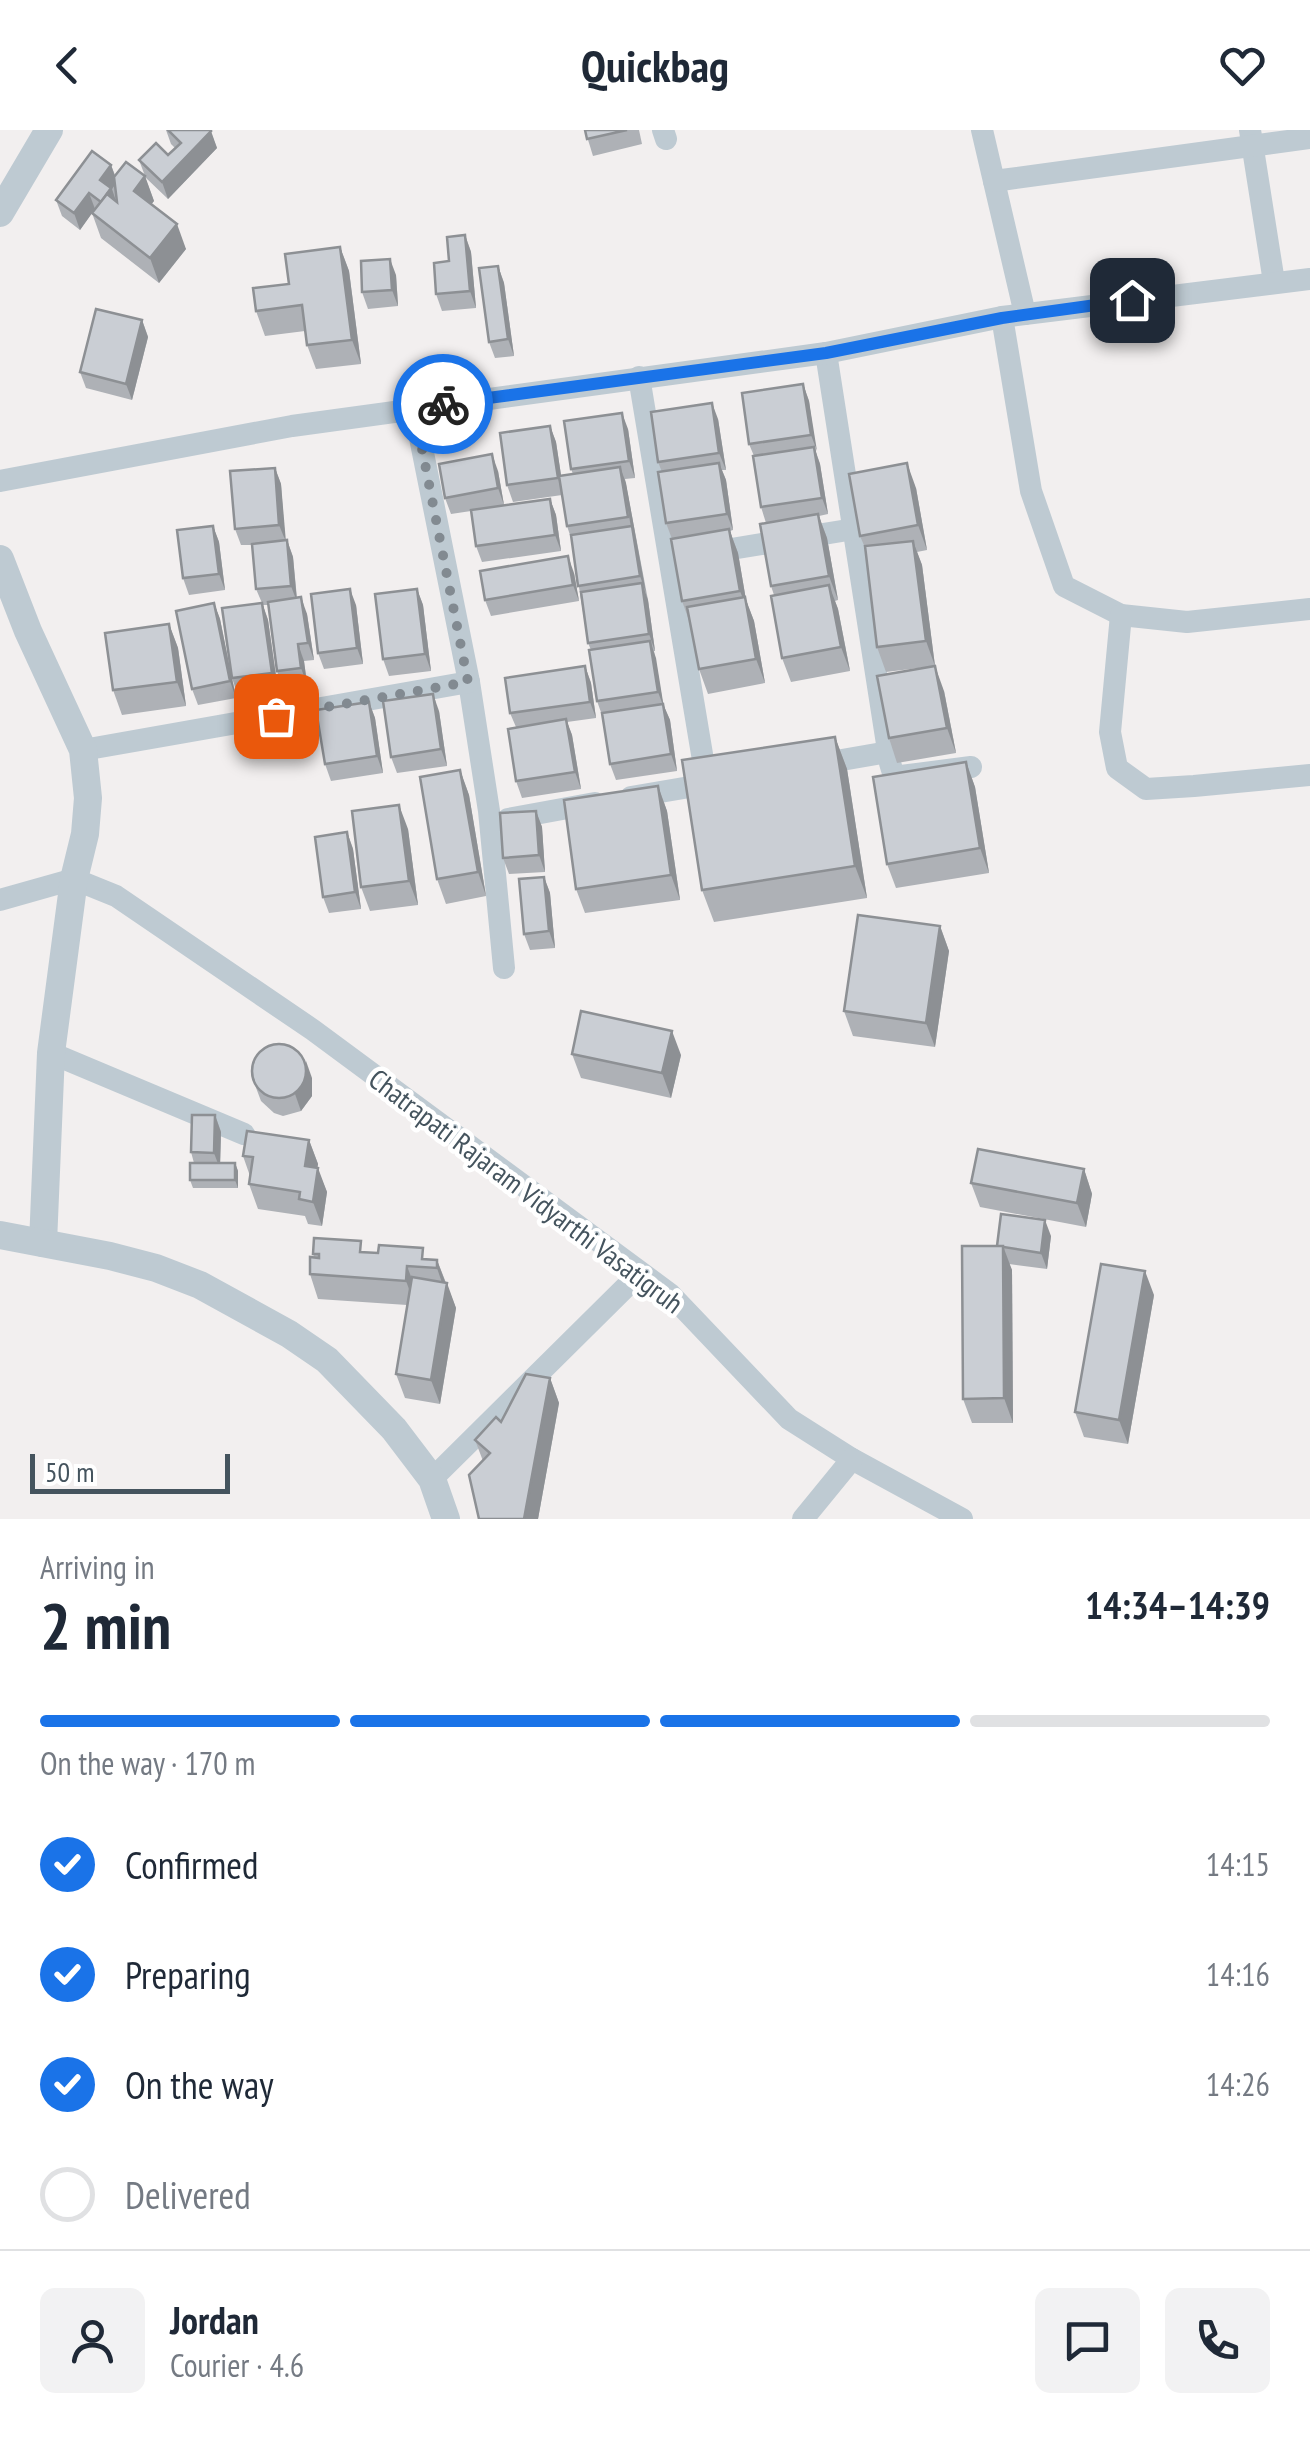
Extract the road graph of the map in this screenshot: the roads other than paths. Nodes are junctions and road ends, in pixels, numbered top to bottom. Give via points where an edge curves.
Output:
1 (50, 130) edge
2 (982, 130) edge
3 (1251, 138) edge
4 (1310, 138) edge
5 (994, 181) junction
6 (0, 212) edge
7 (1310, 279) edge
8 (1274, 282) junction
9 (1013, 316) junction
10 (826, 353) junction
11 (639, 377) junction
12 (414, 408) junction
13 (0, 481) edge
14 (854, 529) junction
15 (0, 559) edge
16 (670, 560) junction
17 (1310, 608) edge
18 (1121, 615) junction
19 (468, 682) junction
20 (83, 750) junction
21 (888, 752) junction
22 (970, 767) edge
23 (798, 768) edge
24 (1310, 775) edge
25 (743, 777) edge
26 (707, 784) junction
27 (490, 822) junction
28 (74, 879) junction
29 (1, 898) edge
30 (504, 968) dead end
31 (51, 1052) junction
32 (244, 1134) edge
33 (0, 1236) edge
34 (43, 1243) junction
35 (640, 1273) junction
36 (852, 1458) junction
37 (432, 1479) junction
38 (446, 1519) edge
39 (803, 1519) edge
40 (962, 1519) edge

1 - 6 street
2 - 5 street
3 - 4 street
3 - 5 street
3 - 8 street
5 - 9 street
7 - 8 street
8 - 9 street
9 - 10 street
9 - 18 street via 1031,491 1064,586
10 - 11 street
10 - 14 street
11 - 12 street
11 - 16 street
12 - 13 street
12 - 19 street
14 - 16 street
14 - 21 street
15 - 20 street
16 - 26 street
17 - 18 street via 1187,622
18 - 24 street via 1110,732 1117,768 1146,788
19 - 20 street
19 - 27 street
20 - 28 street via 88,798
21 - 22 street via 893,773 901,776
21 - 23 street
25 - 26 street
26 - 27 street
27 - 30 street
28 - 29 street
28 - 31 street
28 - 35 street, Chatrapati Rajaram Vidyarthi Vasatigruh via 116,896 313,1030
31 - 32 street
31 - 34 street
33 - 34 street
34 - 37 street via 156,1268 289,1334 359,1392
35 - 36 street, Chatrapati Rajaram Vidyarthi Vasatigruh via 670,1294 789,1418
35 - 37 street
36 - 39 street
36 - 40 street, Chatrapati Rajaram Vidyarthi Vasatigruh
37 - 38 street

